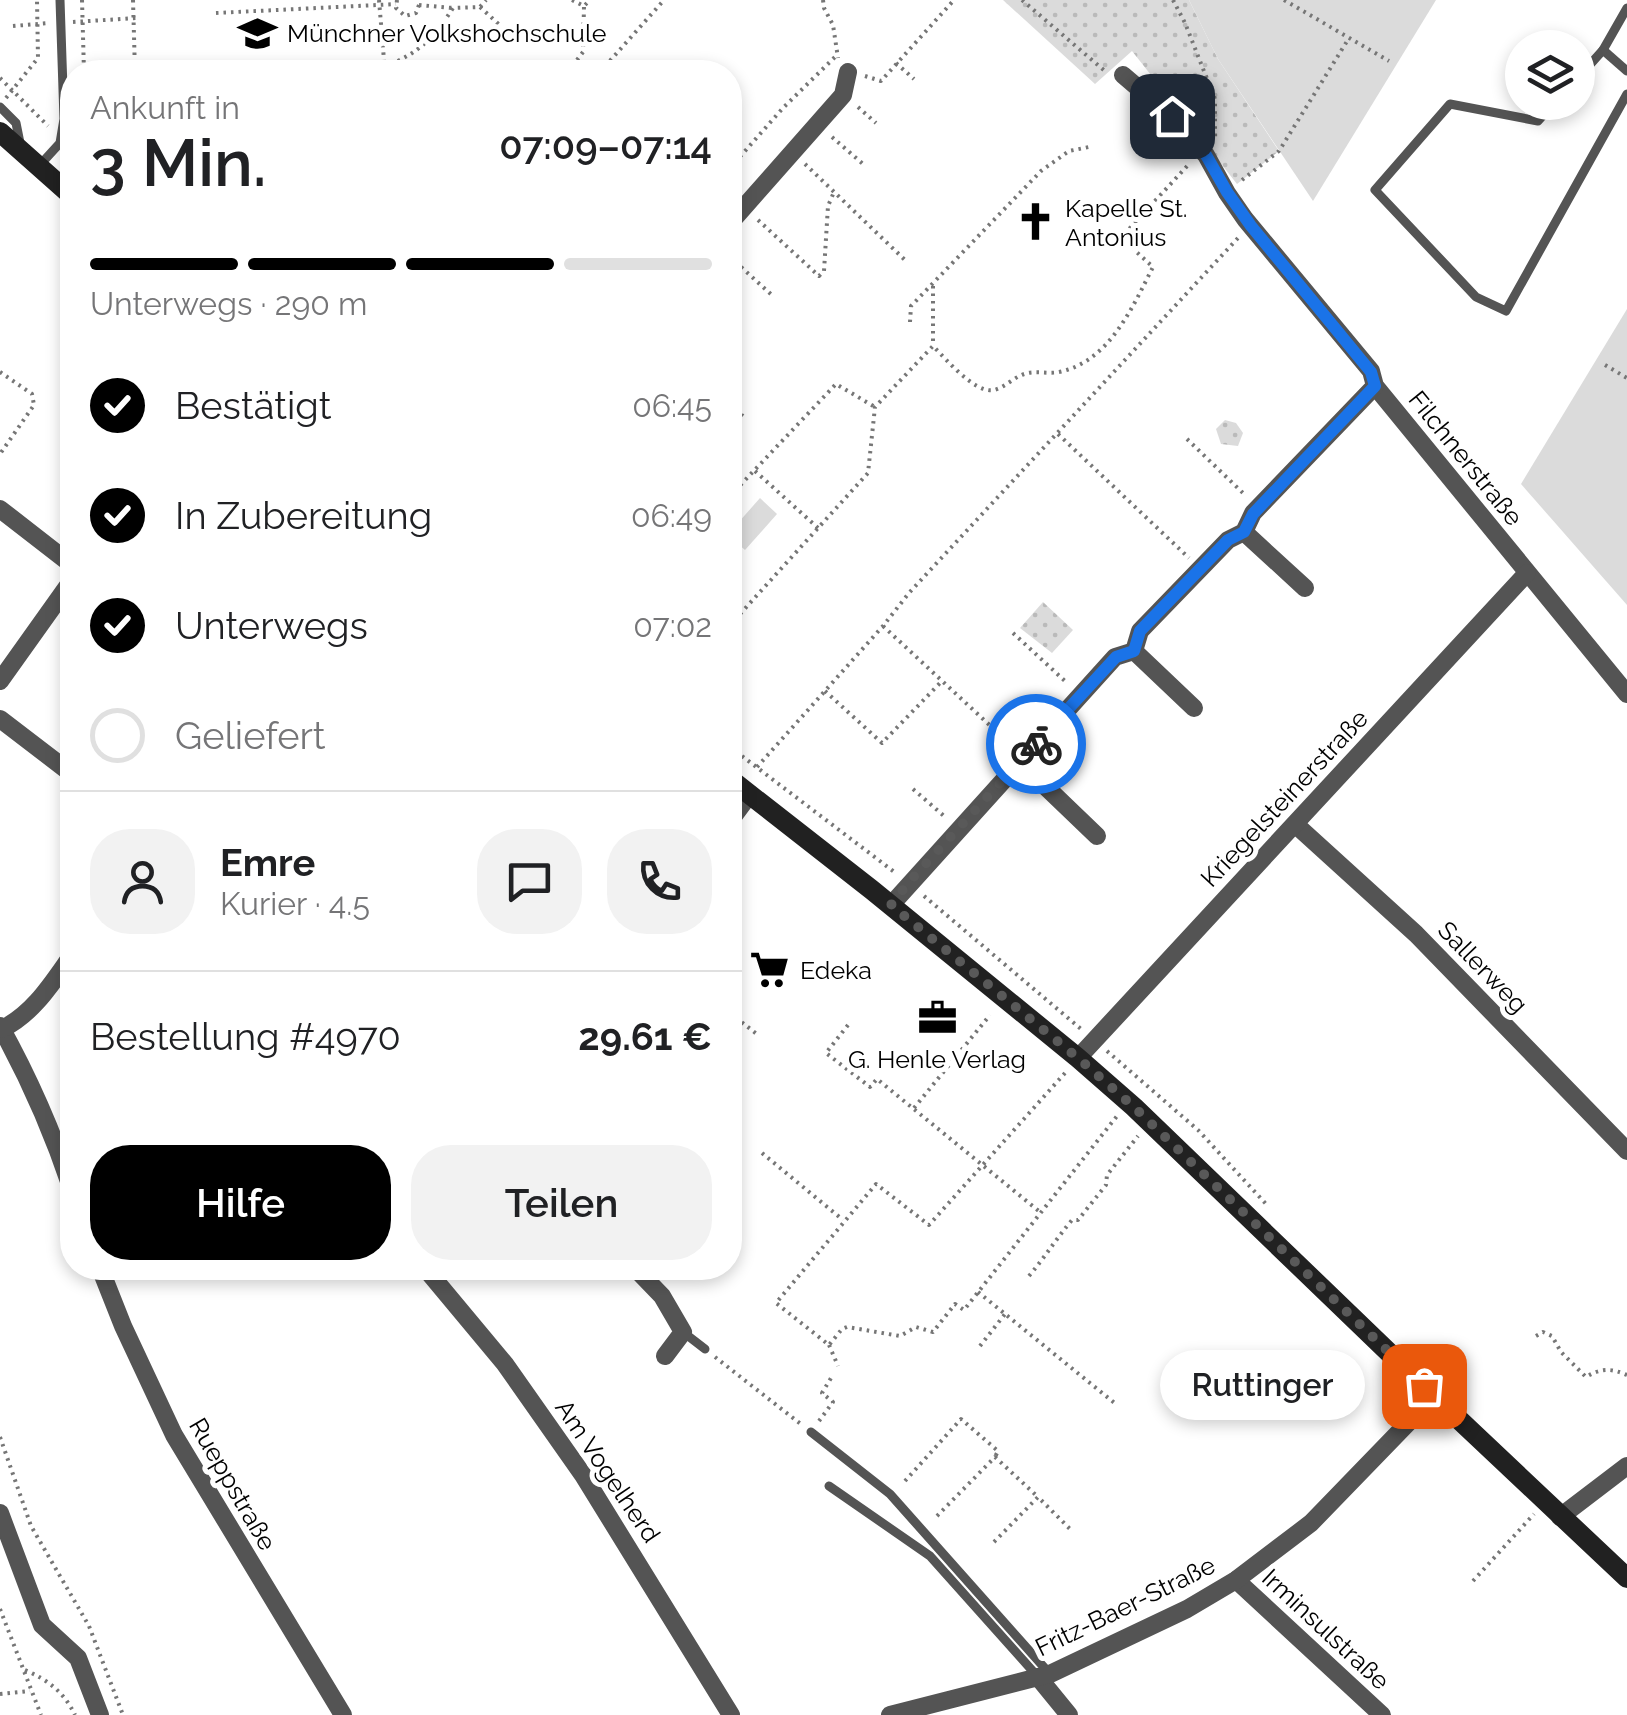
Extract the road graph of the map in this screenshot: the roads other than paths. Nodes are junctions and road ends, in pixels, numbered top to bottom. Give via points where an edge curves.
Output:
1 (60, 0) edge
2 (1627, 8) edge
3 (1603, 50) junction
4 (1595, 59) edge
5 (62, 60) edge
6 (1627, 71) edge
7 (848, 72) road end
8 (1123, 75) road end
9 (1627, 94) edge
10 (0, 106) edge
11 (1505, 115) edge
12 (0, 132) edge
13 (60, 143) edge
14 (22, 150) junction
15 (39, 166) junction
16 (60, 185) edge
17 (742, 210) edge
18 (1375, 386) junction
19 (0, 509) edge
20 (1244, 532) junction
21 (60, 556) edge
22 (1528, 573) junction
23 (1305, 588) dead end
24 (60, 597) edge
25 (1134, 651) junction
26 (0, 680) edge
27 (1627, 694) edge
28 (1194, 708) dead end
29 (0, 719) edge
30 (1022, 760) junction
31 (60, 765) edge
32 (742, 788) edge
33 (750, 794) junction
34 (742, 805) edge
35 (1296, 825) junction
36 (1097, 836) dead end
37 (891, 905) junction
38 (60, 972) edge
39 (1, 1028) edge
40 (1078, 1058) junction
41 (1627, 1151) edge
42 (60, 1154) edge
43 (105, 1280) edge
44 (435, 1280) edge
45 (647, 1280) edge
46 (684, 1332) junction
47 (706, 1349) road end
48 (664, 1356) dead end
49 (1434, 1396) junction
50 (810, 1432) road end
51 (1627, 1466) edge
52 (829, 1486) dead end
53 (1553, 1509) junction
54 (0, 1513) edge
55 (1627, 1578) edge
56 (1236, 1580) junction
57 (1044, 1676) junction
58 (100, 1715) edge
59 (342, 1715) edge
60 (731, 1715) edge
61 (890, 1715) edge
62 (1069, 1715) edge
63 (1382, 1715) edge

1 - 5 lane
2 - 3 lane
3 - 4 lane
3 - 6 lane
7 - 17 street via 842,95
8 - 18 street, Filchnerstraße via 1206,155 1251,226 1371,372
9 - 11 lane via 1506,311 1476,296 1375,190 1450,104
10 - 14 lane via 16,123
12 - 14 street
13 - 15 lane
14 - 15 street
15 - 16 street
18 - 20 street via 1258,508
18 - 22 street, Filchnerstraße
19 - 21 street
20 - 23 street
20 - 25 street via 1228,540 1140,631
22 - 27 street, Filchnerstraße
22 - 35 street, Kriegelsteinerstraße
24 - 26 street
25 - 28 street
25 - 30 street via 1116,657
29 - 31 street
30 - 36 street
30 - 37 street
32 - 33 street
33 - 34 street
33 - 37 street
35 - 40 street, Kriegelsteinerstraße
35 - 41 street, Sallerweg via 1416,934
37 - 40 street
38 - 39 street via 21,1020
39 - 42 street
40 - 49 street
43 - 59 street, Rueppstraße via 174,1434
44 - 60 street, Am Vogelherd via 583,1474
45 - 46 street
46 - 47 lane
46 - 48 street
49 - 53 street
49 - 56 street, Fritz-Baer-Straße via 1323,1511
50 - 57 lane via 890,1494
51 - 53 street
52 - 57 lane via 930,1556
53 - 55 street
54 - 58 street via 42,1625 78,1658
56 - 57 street, Fritz-Baer-Straße
56 - 63 street, Irminsulstraße
57 - 61 street, Fritz-Baer-Straße
57 - 62 street

